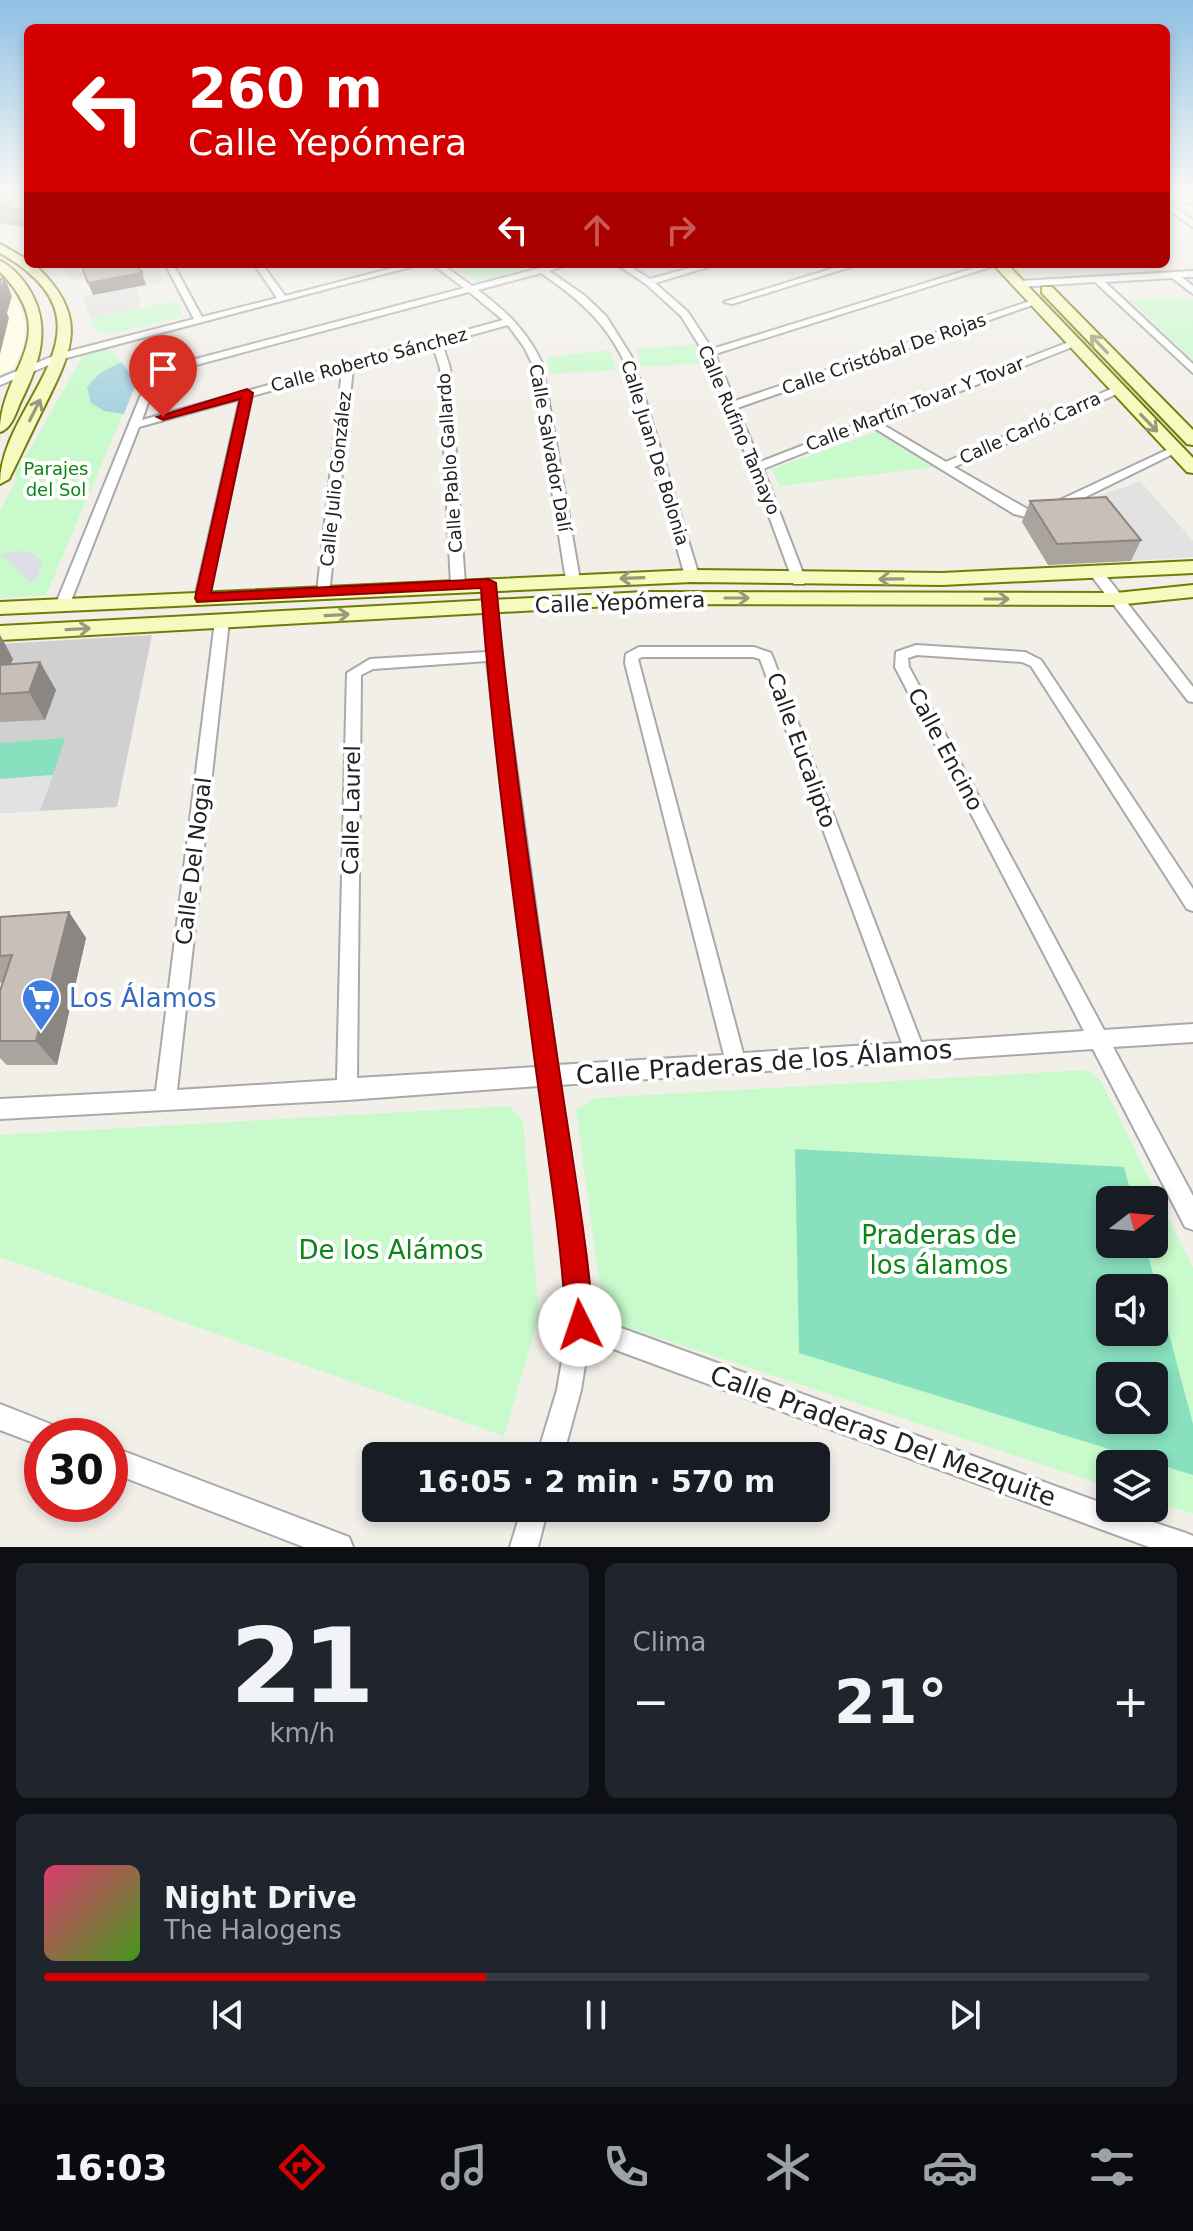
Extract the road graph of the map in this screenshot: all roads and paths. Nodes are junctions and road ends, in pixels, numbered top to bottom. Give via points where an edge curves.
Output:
1 (0, 265) edge
2 (31, 268) edge
3 (171, 268) edge
4 (261, 268) edge
5 (395, 268) edge
6 (441, 268) edge
7 (550, 268) edge
8 (626, 268) edge
9 (700, 268) edge
10 (843, 268) edge
11 (985, 268) edge
12 (1002, 268) edge
13 (1025, 268) edge
14 (542, 270) junction
15 (1193, 274) edge
16 (1174, 275) junction
17 (1098, 280) junction
18 (649, 282) junction
19 (1040, 283) junction
20 (1019, 284) junction
21 (471, 290) junction
22 (1193, 291) edge
23 (282, 298) junction
24 (729, 302) dead end
25 (1036, 302) junction
26 (199, 319) junction
27 (511, 321) junction
28 (437, 343) junction
29 (1074, 343) junction
30 (709, 353) junction
31 (62, 356) junction
32 (348, 366) junction
33 (29, 369) junction
34 (1193, 370) edge
35 (0, 382) edge
36 (1117, 390) junction
37 (247, 393) junction
38 (732, 406) junction
39 (870, 421) junction
40 (135, 425) junction
41 (0, 427) edge
42 (1193, 440) edge
43 (1175, 450) junction
44 (757, 467) junction
45 (944, 467) junction
46 (1193, 468) edge
47 (0, 479) edge
48 (1193, 567) edge
49 (1098, 575) junction
50 (692, 576) junction
51 (573, 580) junction
52 (799, 581) junction
53 (488, 583) junction
54 (458, 585) junction
55 (1193, 591) edge
56 (324, 592) junction
57 (202, 598) junction
58 (1116, 599) junction
59 (62, 606) junction
60 (491, 606) junction
61 (0, 608) edge
62 (222, 621) junction
63 (0, 633) edge
64 (494, 656) junction
65 (1193, 697) edge
66 (1193, 904) edge
67 (1193, 1033) edge
68 (1101, 1039) junction
69 (915, 1052) junction
70 (736, 1064) junction
71 (548, 1076) junction
72 (347, 1090) junction
73 (165, 1101) junction
74 (0, 1109) edge
75 (1193, 1219) edge
76 (580, 1325) junction
77 (0, 1417) edge
78 (24, 1426) edge
79 (554, 1442) edge
80 (128, 1466) edge
81 (531, 1522) edge
82 (339, 1547) edge
83 (524, 1547) edge
84 (1186, 1547) edge

1 - 33 main road via 21,286 37,317
2 - 31 main road via 53,291 63,323
3 - 26 street
4 - 23 street
5 - 23 street
6 - 21 street, Calle Salvador Dalí
7 - 14 street
8 - 18 street, Calle Rufino Tamayo
9 - 18 street
10 - 24 street
11 - 30 street
12 - 20 main road
13 - 19 main road
14 - 21 street
14 - 50 street, Calle Juan De Bolonia via 578,294 615,331 628,359
15 - 16 street
16 - 17 street
16 - 22 street
17 - 19 street
17 - 34 street
18 - 30 street, Calle Rufino Tamayo via 685,314
19 - 20 street
42 -> 19 main road
20 - 25 main road
21 - 27 street, Calle Salvador Dalí
21 - 40 street via 166,370 153,379
23 - 26 street
25 - 29 main road
25 - 38 street, Calle Cristóbal De Rojas
26 - 31 street
27 - 28 street, Calle Roberto Sánchez
27 - 51 street, Calle Salvador Dalí via 530,343 537,363
28 - 32 street, Calle Roberto Sánchez
28 - 54 street, Calle Pablo Gallardo via 445,368
29 - 36 main road
29 - 39 street, Calle Martín Tovar Y Tovar
30 - 38 street, Calle Rufino Tamayo
31 - 33 street
47 -> 31 main road
32 - 37 street, Calle Roberto Sánchez
32 - 56 street, Calle Julio González
33 - 35 street
33 - 41 main road
36 -> 43 main road
36 - 45 street, Calle Carló Carra
37 - 40 street, Calle Roberto Sánchez
37 - 57 street
38 - 44 street, Calle Rufino Tamayo
39 - 44 street, Calle Martín Tovar Y Tovar
39 - 45 street
40 - 59 street
43 - 45 street via 1038,513 1018,511
43 - 46 main road
44 - 52 street, Calle Rufino Tamayo
48 - 49 main road, Calle Yepómera
49 -> 52 main road, Calle Yepómera
49 - 58 street
50 -> 51 main road, Calle Yepómera
50 - 52 main road, Calle Yepómera
51 - 53 main road, Calle Yepómera
53 - 54 main road, Calle Yepómera
53 - 60 street
54 - 56 main road, Calle Yepómera
55 - 58 main road, Calle Yepómera
56 - 57 main road, Calle Yepómera
57 - 59 main road, Calle Yepómera
60 -> 58 main road, Calle Yepómera via 645,598
58 - 65 street
59 - 61 main road, Calle Yepómera
62 -> 60 main road, Calle Yepómera
60 - 64 street
63 -> 62 main road, Calle Yepómera
62 - 73 street, Calle Del Nogal
64 - 71 street
64 - 72 street, Calle Laurel via 370,664 354,673
66 - 68 street, Calle Encino via 1036,663 1025,657 916,650 901,655 902,667
67 - 68 street, Calle Praderas de los Álamos
68 - 69 street, Calle Praderas de los Álamos
68 - 75 street, Calle Encino
69 - 70 street, Calle Praderas de los Álamos
69 - 70 street, Calle Eucalipto via 766,656 639,652 631,657 632,663
70 - 71 street, Calle Praderas de los Álamos
71 - 72 street, Calle Praderas de los Álamos
71 - 76 street
72 - 73 street, Calle Praderas de los Álamos
73 - 74 street, Calle Praderas de los Álamos
76 - 79 street
76 - 84 street, Calle Praderas Del Mezquite
77 - 78 street
80 - 82 street
81 - 83 street

